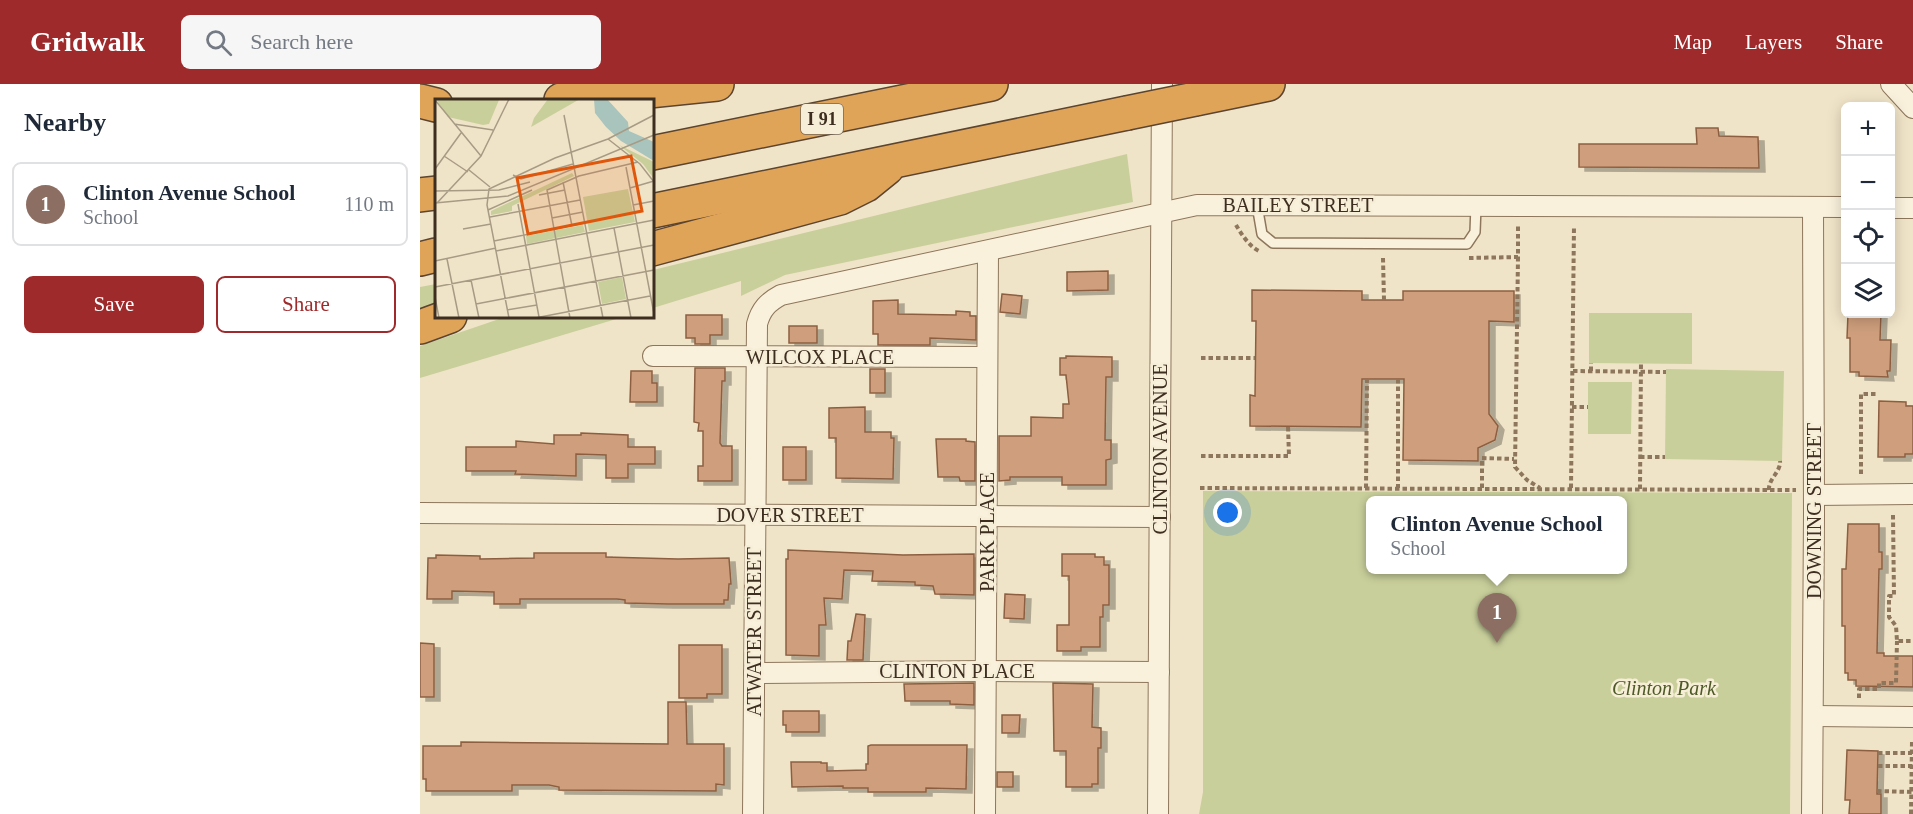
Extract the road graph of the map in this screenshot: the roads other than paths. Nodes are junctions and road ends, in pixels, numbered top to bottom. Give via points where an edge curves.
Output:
1 (717, 84) edge
2 (991, 84) edge
3 (1162, 84) edge
4 (1268, 84) edge
5 (1891, 84) edge
6 (571, 99) edge
7 (420, 101) edge
8 (435, 105) edge
9 (1913, 108) edge
10 (654, 153) edge
11 (895, 161) junction
12 (435, 192) edge
13 (420, 195) edge
14 (1257, 205) junction
15 (1476, 206) junction
16 (1813, 207) junction
17 (1841, 207) edge
18 (1895, 208) edge
19 (1913, 208) edge
20 (654, 211) edge
21 (1161, 214) junction
22 (654, 248) edge
23 (988, 251) junction
24 (435, 255) edge
25 (420, 259) edge
26 (764, 307) joint
27 (445, 318) edge
28 (420, 327) edge
29 (652, 356) dead end
30 (756, 356) junction
31 (987, 357) junction
32 (1805, 492) junction
33 (1913, 494) edge
34 (420, 513) edge
35 (755, 515) junction
36 (987, 516) junction
37 (1160, 517) junction
38 (986, 671) junction
39 (1159, 672) junction
40 (754, 673) junction
41 (1814, 716) junction
42 (1913, 717) edge
43 (753, 814) edge
44 (986, 814) edge
45 (1158, 814) edge
46 (1812, 814) edge

1 - 6 highway
2 - 10 highway, I 91
3 - 21 street, CLINTON AVENUE
4 - 11 highway, bridge
5 - 9 street
7 - 8 highway
11 - 20 highway
11 - 22 highway via 866,185 840,198
12 - 13 highway
14 - 15 street, BAILEY STREET
14 - 15 lane via 1262,234 1274,243 1467,244 1474,231
14 - 21 street, BAILEY STREET via 1197,205
15 - 16 street, BAILEY STREET
16 - 17 street, BAILEY STREET
16 - 32 street, DOWNING STREET
18 - 19 street
21 - 23 street, BAILEY STREET
21 - 37 street, CLINTON AVENUE
23 - 26 street, BAILEY STREET via 781,295
23 - 31 street, PARK PLACE
24 - 25 highway
26 - 30 street, ATWATER STREET via 757,324
27 - 28 highway
29 - 30 street, WILCOX PLACE
30 - 31 street, WILCOX PLACE
30 - 35 street, ATWATER STREET
31 - 36 street, PARK PLACE
32 - 33 street
32 - 41 street, DOWNING STREET
34 - 35 street, DOVER STREET
35 - 36 street, DOVER STREET
35 - 40 street, ATWATER STREET
36 - 37 street, DOVER STREET
36 - 38 street, PARK PLACE
37 - 39 street, CLINTON AVENUE
38 - 39 street, CLINTON PLACE
38 - 40 street, CLINTON PLACE
38 - 44 street, PARK PLACE
39 - 45 street, CLINTON AVENUE
40 - 43 street, ATWATER STREET
41 - 42 street
41 - 46 street, DOWNING STREET

